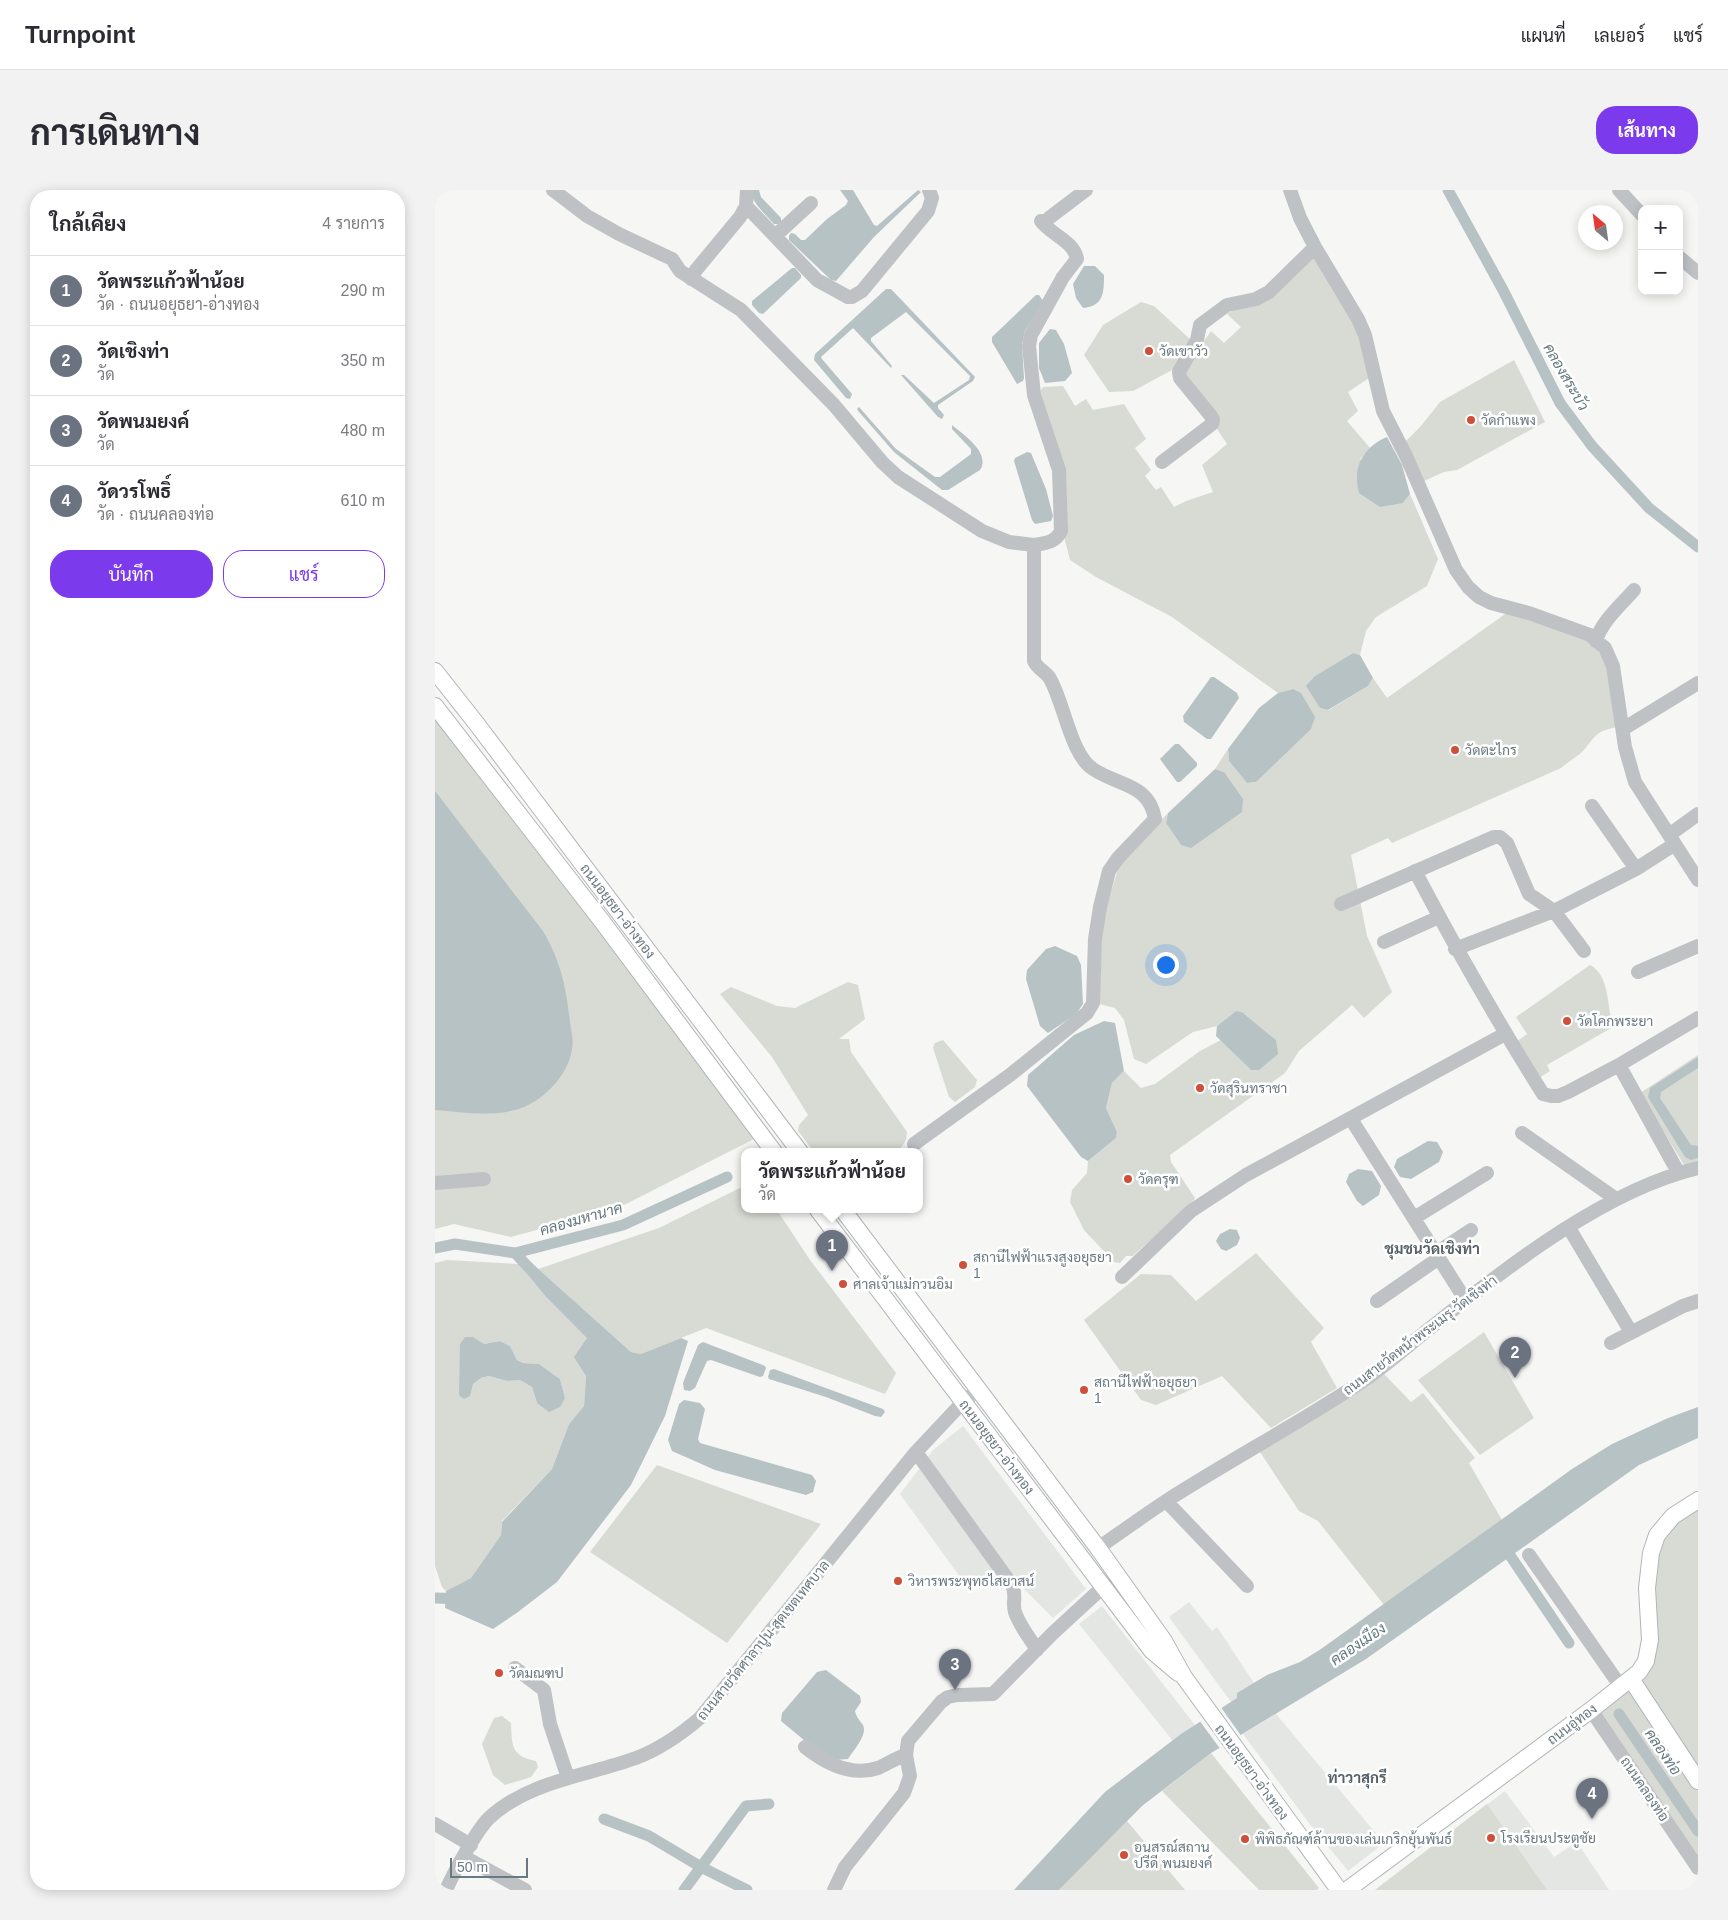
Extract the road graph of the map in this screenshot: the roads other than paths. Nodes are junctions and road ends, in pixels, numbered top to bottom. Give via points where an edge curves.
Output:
1 (553, 190) edge
2 (747, 190) edge
3 (929, 190) edge
4 (1086, 190) edge
5 (1290, 190) edge
6 (1619, 190) edge
7 (811, 203) dead end
8 (746, 206) junction
9 (1638, 211) edge
10 (775, 236) junction
11 (1315, 247) junction
12 (1683, 260) edge
13 (1698, 273) edge
14 (691, 279) junction
15 (1162, 462) dead end
16 (1034, 545) junction
17 (1634, 590) dead end
18 (1596, 641) junction
19 (435, 671) edge
20 (1698, 683) edge
21 (435, 706) edge
22 (1623, 729) junction
23 (1592, 806) dead end
24 (1698, 814) edge
25 (1672, 840) junction
26 (1636, 869) junction
27 (1415, 871) junction
28 (1698, 880) edge
29 (1341, 904) dead end
30 (1554, 911) junction
31 (1439, 917) junction
32 (1384, 942) dead end
33 (1698, 946) edge
34 (1455, 949) junction
35 (1584, 951) dead end
36 (1638, 972) dead end
37 (1698, 1018) edge
38 (1505, 1034) junction
39 (1619, 1065) junction
40 (1351, 1118) junction
41 (1522, 1133) dead end
42 (914, 1144) dead end
43 (771, 1148) edge
44 (797, 1148) edge
45 (1698, 1168) edge
46 (1487, 1172) dead end
47 (1678, 1172) junction
48 (484, 1179) dead end
49 (435, 1183) edge
50 (1615, 1199) junction
51 (820, 1213) edge
52 (845, 1213) edge
53 (1414, 1218) junction
54 (1569, 1228) junction
55 (1471, 1230) dead end
56 (1438, 1255) junction
57 (1122, 1277) dead end
58 (1377, 1300) dead end
59 (1466, 1301) junction
60 (1698, 1301) edge
61 (1631, 1332) junction
62 (1611, 1343) dead end
63 (978, 1390) junction
64 (963, 1402) junction
65 (917, 1452) junction
66 (1698, 1500) edge
67 (1166, 1501) junction
68 (1098, 1548) junction
69 (1529, 1554) dead end
70 (1247, 1586) dead end
71 (1103, 1587) junction
72 (1037, 1650) junction
73 (515, 1668) dead end
74 (1183, 1677) junction
75 (1626, 1683) junction
76 (1591, 1710) junction
77 (805, 1747) dead end
78 (906, 1755) junction
79 (568, 1778) junction
80 (1698, 1781) edge
81 (435, 1824) edge
82 (471, 1844) junction
83 (464, 1857) junction
84 (1698, 1868) edge
85 (446, 1890) edge
86 (525, 1890) edge
87 (834, 1890) edge
88 (1339, 1890) edge
89 (1347, 1890) edge

1 - 14 street via 587,216 672,259
2 - 8 street
3 - 10 street via 928,211 862,291 852,297 817,280
4 - 16 street via 1045,220 1045,227 1072,247 1077,259 1063,277 1031,335 1029,346 1033,395 1059,470 1061,531 1054,540
5 - 11 street
6 - 9 street
7 - 10 street
8 - 10 street
8 - 14 street
11 - 15 street via 1269,292 1256,299 1227,305 1200,325 1197,340 1179,372 1180,378 1211,416 1212,424
11 - 18 street via 1359,319 1383,411 1455,570 1479,597 1556,622 1590,635
12 - 13 street
14 - 16 street via 741,310 899,477 982,531 1009,542
16 - 42 street via 1036,666 1049,678 1085,761 1093,769 1135,788 1147,798 1155,819 1109,871 1095,939 1093,1003 1087,1013 1010,1075
17 - 18 street via 1603,626
18 - 22 street via 1605,648 1613,666
19 - 44 main road, ถนนอยุธยา-อ่างทอง
20 - 22 street
21 - 43 main road, ถนนอยุธยา-อ่างทอง via 595,912
22 - 25 street via 1635,782
23 - 26 street
24 - 25 street
25 - 26 street
25 - 28 street
26 - 30 street
27 - 29 street
27 - 30 street via 1494,836 1501,837 1507,843 1529,894
27 - 31 street
30 - 34 street
30 - 35 street
31 - 32 street
31 - 34 street
33 - 36 street
34 - 38 street
37 - 39 street
38 - 39 street via 1543,1094 1558,1096
38 - 40 street
39 - 47 street
40 - 53 street
40 - 57 street via 1246,1175 1191,1211
41 - 50 street
45 - 47 street, ถนนสายวัดหน้าพระเมรุ-วัดเชิงท่า
46 - 53 street
47 - 50 street, ถนนสายวัดหน้าพระเมรุ-วัดเชิงท่า
48 - 49 street
50 - 54 street, ถนนสายวัดหน้าพระเมรุ-วัดเชิงท่า
51 - 64 main road, ถนนอยุธยา-อ่างทอง
52 - 63 main road, ถนนอยุธยา-อ่างทอง
53 - 56 street
54 - 59 street, ถนนสายวัดหน้าพระเมรุ-วัดเชิงท่า
54 - 61 street
55 - 56 street
56 - 58 street
56 - 59 street
59 - 67 street, ถนนสายวัดหน้าพระเมรุ-วัดเชิงท่า via 1367,1378
60 - 61 street
61 - 62 street
63 - 64 street, ถนนสายวัดศาลาปูน-สุดเขตเทศบาล
63 - 68 main road, ถนนอยุธยา-อ่างทอง
64 - 65 street, ถนนสายวัดศาลาปูน-สุดเขตเทศบาล
64 - 71 main road, ถนนอยุธยา-อ่างทอง
65 - 72 street via 1012,1585 1015,1615
65 - 79 street, ถนนสายวัดศาลาปูน-สุดเขตเทศบาล via 700,1718 681,1734 649,1752
66 - 75 main road, ถนนอู่ทอง via 1673,1516 1657,1535 1651,1553 1647,1588 1649,1640 1646,1661
67 - 68 street, ถนนสายวัดหน้าพระเมรุ-วัดเชิงท่า
67 - 70 street
68 - 74 main road, ถนนอยุธยา-อ่างทอง via 1164,1641
69 - 75 street
71 - 72 street
71 - 74 main road, ถนนอยุธยา-อ่างทอง via 1152,1652
72 - 78 street via 993,1694 958,1695 941,1702 908,1742
73 - 79 street via 544,1690 549,1724
74 - 88 main road, ถนนอยุธยา-อ่างทอง
75 - 76 main road, ถนนอู่ทอง
75 - 80 main road
76 - 84 street, ถนนคลองท่อ
76 - 89 main road, ถนนอู่ทอง
77 - 78 street via 842,1769 876,1768
78 - 87 street via 910,1776 904,1793 845,1867
79 - 82 street, ถนนสายวัดศาลาปูน-สุดเขตเทศบาล via 509,1803 488,1819
81 - 82 street
82 - 83 street, ถนนสายวัดศาลาปูน-สุดเขตเทศบาล
83 - 85 street, ถนนสายวัดศาลาปูน-สุดเขตเทศบาล
83 - 86 street

